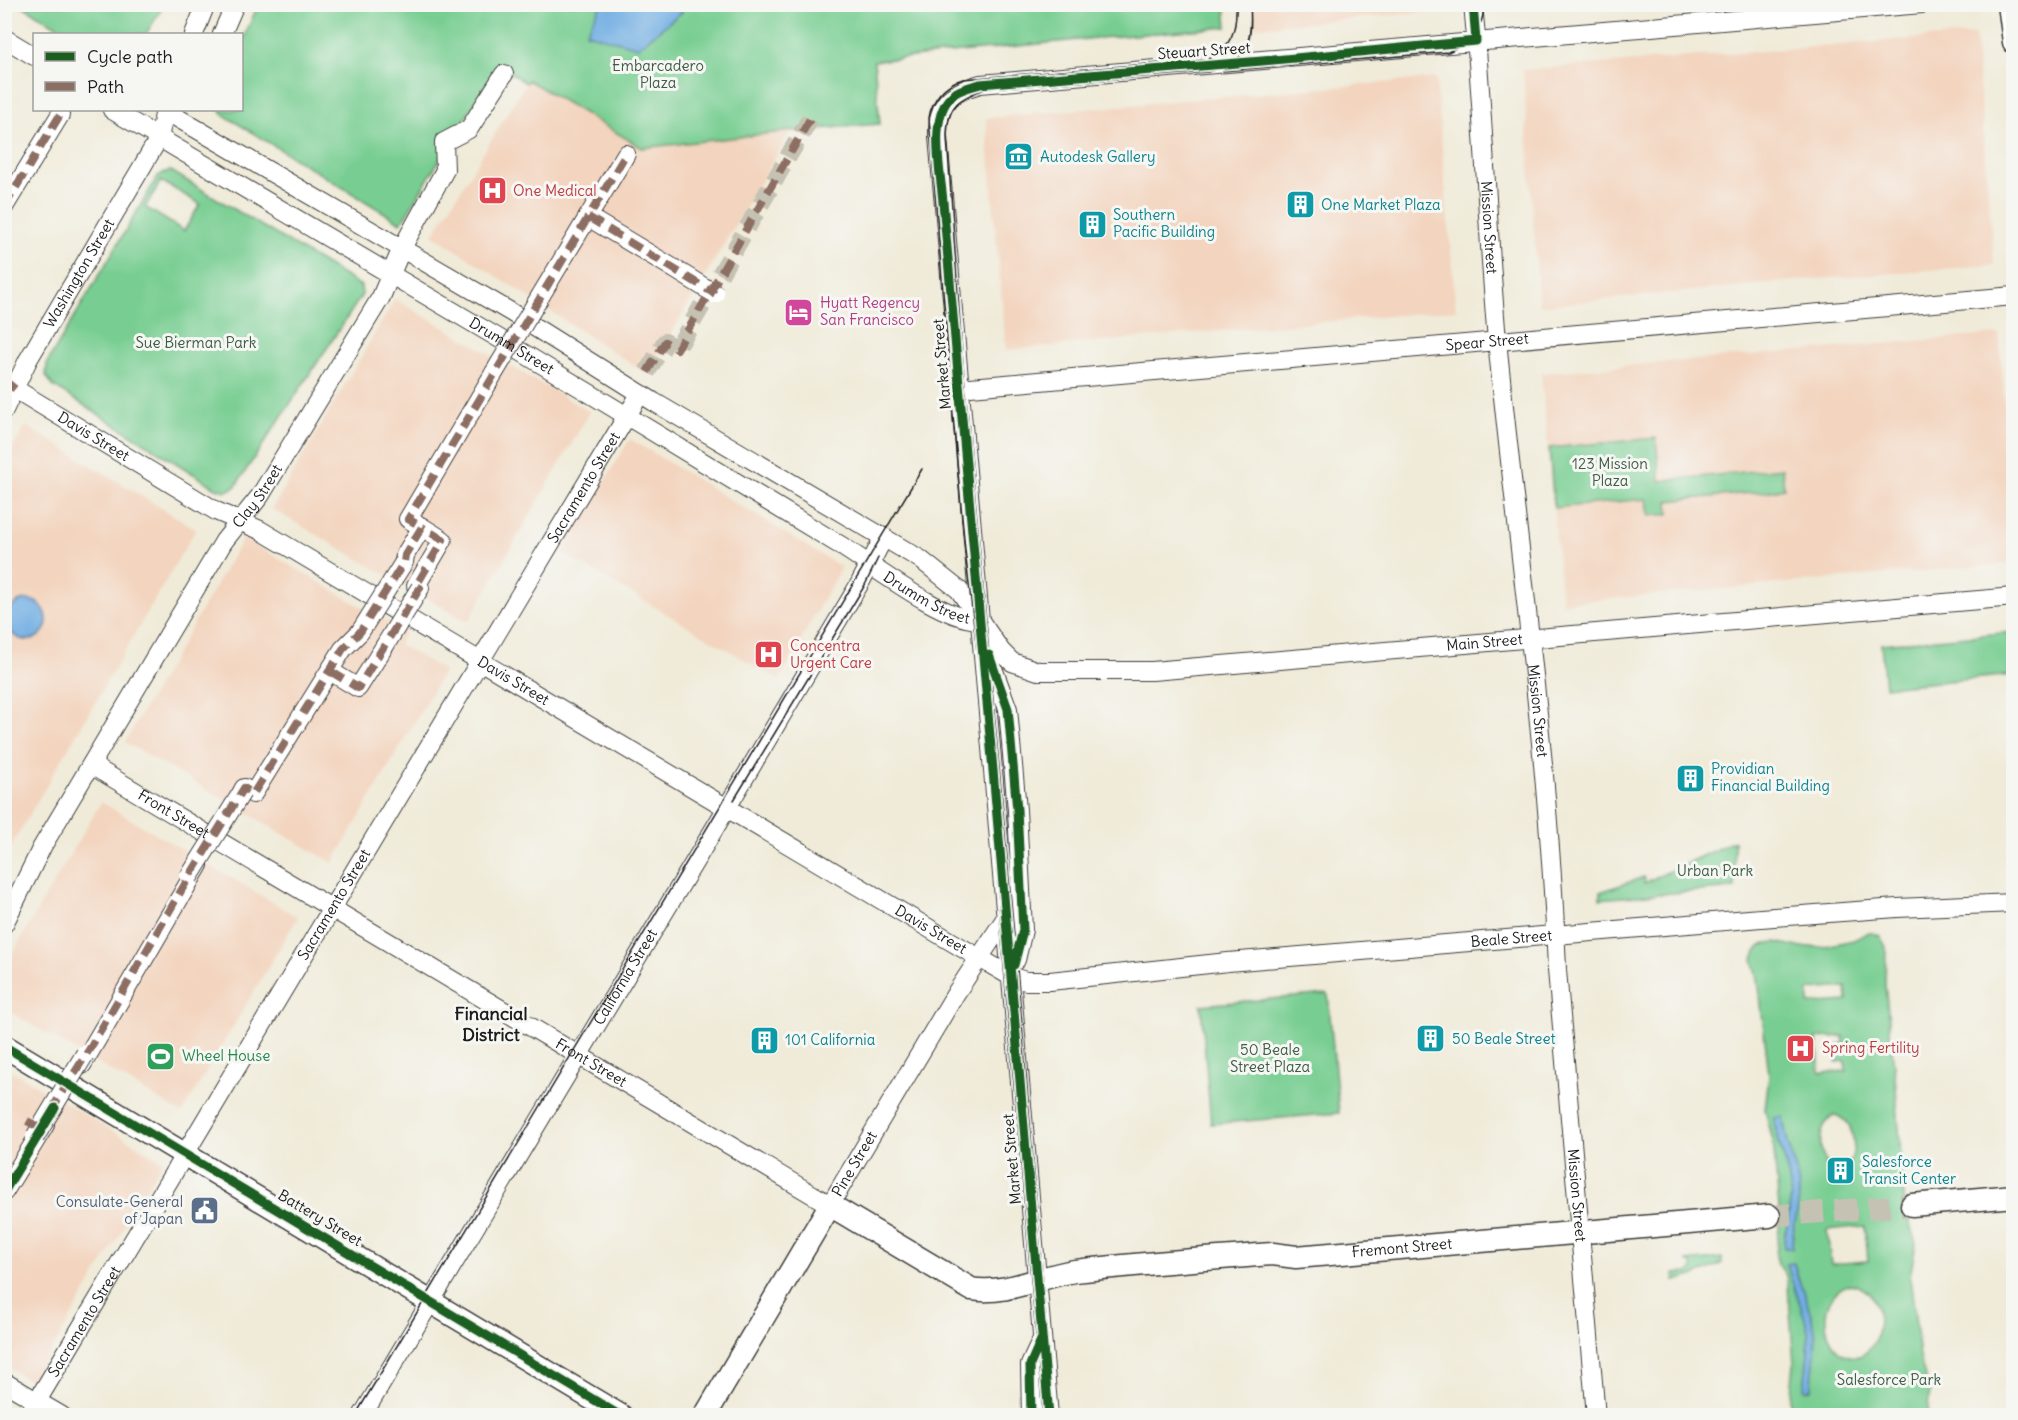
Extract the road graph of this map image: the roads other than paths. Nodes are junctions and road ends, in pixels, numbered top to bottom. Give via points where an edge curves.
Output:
1 (206, 4) edge
2 (235, 4) edge
3 (1473, 4) edge
4 (1922, 4) edge
5 (2009, 4) edge
6 (194, 33) edge
7 (222, 33) edge
8 (4, 38) edge
9 (1476, 41) junction
10 (2013, 42) edge
11 (33, 55) edge
12 (504, 74) dead end
13 (943, 107) joint
14 (114, 111) edge
15 (164, 111) edge
16 (169, 111) edge
17 (60, 115) dead end
18 (188, 115) edge
19 (159, 138) junction
20 (626, 154) dead end
21 (4, 207) edge
22 (588, 217) junction
23 (402, 248) junction
24 (390, 275) junction
25 (715, 294) dead end
26 (2013, 296) edge
27 (1497, 340) junction
28 (10, 385) edge
29 (959, 388) junction
30 (640, 394) junction
31 (4, 410) edge
32 (627, 416) junction
33 (240, 521) junction
34 (422, 527) junction
35 (884, 537) junction
36 (869, 566) junction
37 (2013, 597) edge
38 (979, 620) junction
39 (1530, 637) junction
40 (480, 661) junction
41 (330, 670) junction
42 (91, 765) junction
43 (726, 808) junction
44 (200, 864) dead end
45 (2013, 903) edge
46 (332, 908) junction
47 (1007, 916) junction
48 (4, 924) edge
49 (1556, 935) junction
50 (980, 959) junction
51 (1012, 977) junction
52 (4, 1046) edge
53 (578, 1054) junction
54 (82, 1065) dead end
55 (55, 1108) dead end
56 (34, 1129) dead end
57 (184, 1154) junction
58 (4, 1192) edge
59 (2013, 1196) edge
60 (1912, 1204) tunnel mouth
61 (830, 1206) junction
62 (1769, 1216) tunnel mouth
63 (1580, 1232) junction
64 (1037, 1281) junction
65 (430, 1301) junction
66 (1042, 1338) junction
67 (4, 1382) edge
68 (32, 1408) edge
69 (62, 1416) edge
70 (362, 1416) edge
71 (621, 1416) edge
72 (705, 1416) edge
73 (1031, 1416) edge
74 (1049, 1416) edge
75 (1596, 1416) edge

1 - 6 street
2 - 7 street
3 - 9 street, Mission Street
4 - 9 street, Steuart Street
5 - 10 main road
8 - 11 street
9 - 13 street, Steuart Street via 980,84 962,89
9 - 27 street, Mission Street
12 - 23 street, Clay Street via 469,129 444,142 446,170
13 - 29 street, Market Street via 938,137
14 - 19 street, Drumm Street
15 - 19 street, Washington Street
16 - 18 street, Drumm Street
17 - 21 street
18 - 19 street, Washington Street
18 - 23 street, Drumm Street
19 - 24 street, Drumm Street
19 - 28 street, Washington Street
20 - 22 street
22 - 25 street, bridge
22 - 34 street, bridge via 408,519
23 - 24 street, Clay Street
23 - 30 street, Drumm Street
24 - 32 street, Drumm Street
24 - 33 street, Clay Street via 381,297 260,496
26 - 27 street, Spear Street
27 - 29 street, Spear Street
27 - 39 street, Mission Street
28 - 31 street, Washington Street
28 - 33 street, Davis Street via 216,511
29 - 38 street, Market Street
30 - 32 street, Sacramento Street
30 - 35 street, Drumm Street
32 - 36 street, Drumm Street
32 - 40 street, Sacramento Street
33 - 40 street, Davis Street
33 - 42 street, Clay Street via 224,541
34 - 41 street, bridge via 360,632
34 - 41 street, bridge via 443,540 416,585 420,588 358,688
35 - 36 street, California Street
35 - 38 street, Drumm Street via 959,590
36 - 38 street, Drumm Street via 942,610
36 - 43 street, California Street
37 - 39 street, Main Street
38 - 39 street, Main Street via 1012,662 1038,671 1152,671
38 - 47 street, Market Street
38 - 51 street, Market Street via 1008,709 1023,930
39 - 49 street, Mission Street
40 - 43 street, Davis Street
40 - 46 street, Sacramento Street
41 - 56 street, bridge via 253,794 244,788 92,1045
42 - 46 street, Front Street
42 - 48 street, Clay Street via 42,847
43 - 50 street, Davis Street
43 - 53 street, California Street
44 - 54 street
45 - 49 street, Beale Street via 1882,909
46 - 53 street, Front Street
46 - 57 street, Sacramento Street
47 - 50 street, Pine Street
47 - 51 street, Market Street
49 - 51 street, Beale Street via 1050,981
49 - 63 street, Mission Street
50 - 51 street, Davis Street
50 - 61 street, Pine Street
51 - 64 street, Market Street
52 - 57 main road, Battery Street
53 - 61 street, Front Street
53 - 65 street, California Street
55 - 58 street
57 - 65 main road, Battery Street
57 - 68 street, Sacramento Street
59 - 60 main road
61 - 64 main road, Front Street via 971,1289 993,1291
61 - 72 main road, Pine Street
62 - 63 main road, Fremont Street
63 - 64 main road, Fremont Street via 1296,1257 1274,1254 1073,1271
63 - 75 street, Mission Street
64 - 66 street, Market Street
65 - 70 street, California Street
65 - 71 main road, Battery Street
66 - 73 street, Market Street via 1030,1365
66 - 74 street, Market Street
67 - 68 street
68 - 69 street

